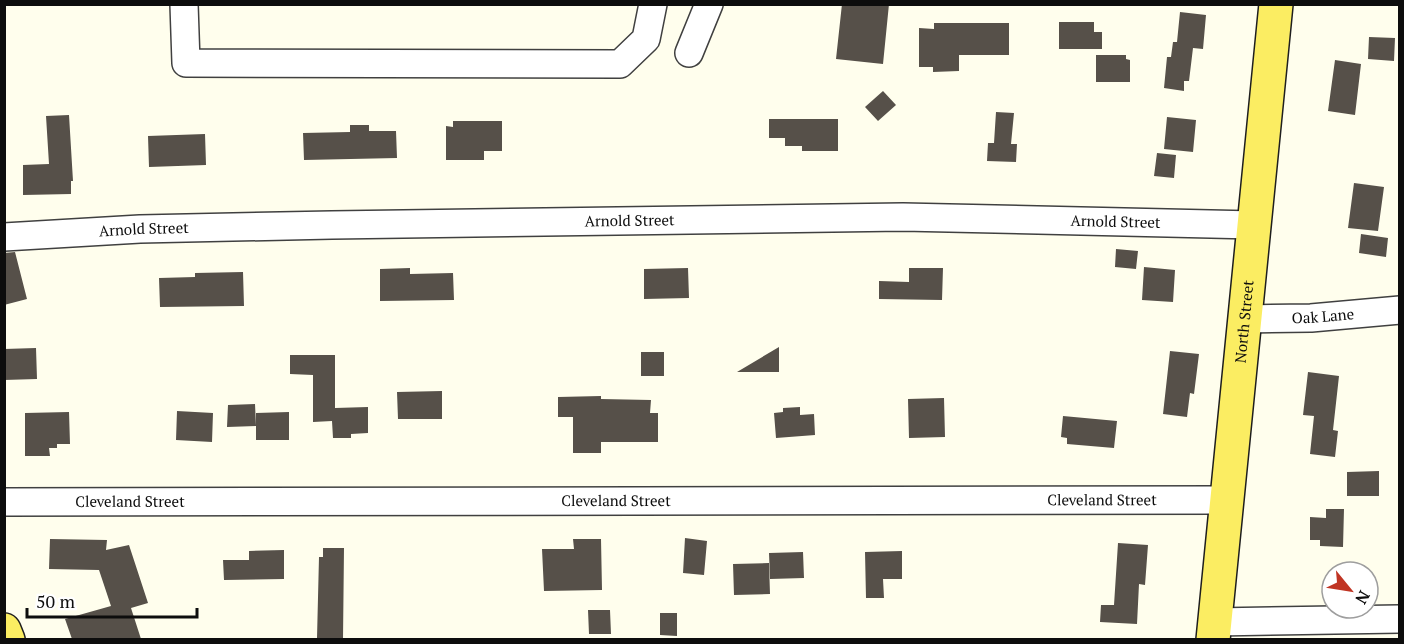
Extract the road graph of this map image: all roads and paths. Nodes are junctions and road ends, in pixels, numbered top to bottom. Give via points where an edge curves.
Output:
1 (184, 4) edge
2 (653, 4) edge
3 (709, 4) edge
4 (1276, 4) edge
5 (688, 53) dead end
6 (1254, 225) junction
7 (4, 237) edge
8 (1400, 310) edge
9 (1245, 319) junction
10 (1226, 500) junction
11 (4, 502) edge
12 (1400, 619) edge
13 (4, 630) edge
14 (1214, 631) edge
15 (8, 639) edge

1 - 2 street via 186,63 620,64 646,39
3 - 5 street
4 - 6 main road, North Street
6 - 7 street, Arnold Street via 903,217 308,225
6 - 9 main road, North Street
8 - 9 street, Oak Lane
9 - 10 main road, North Street
10 - 11 street, Cleveland Street
10 - 14 main road, North Street
12 - 14 street
13 - 15 main road

